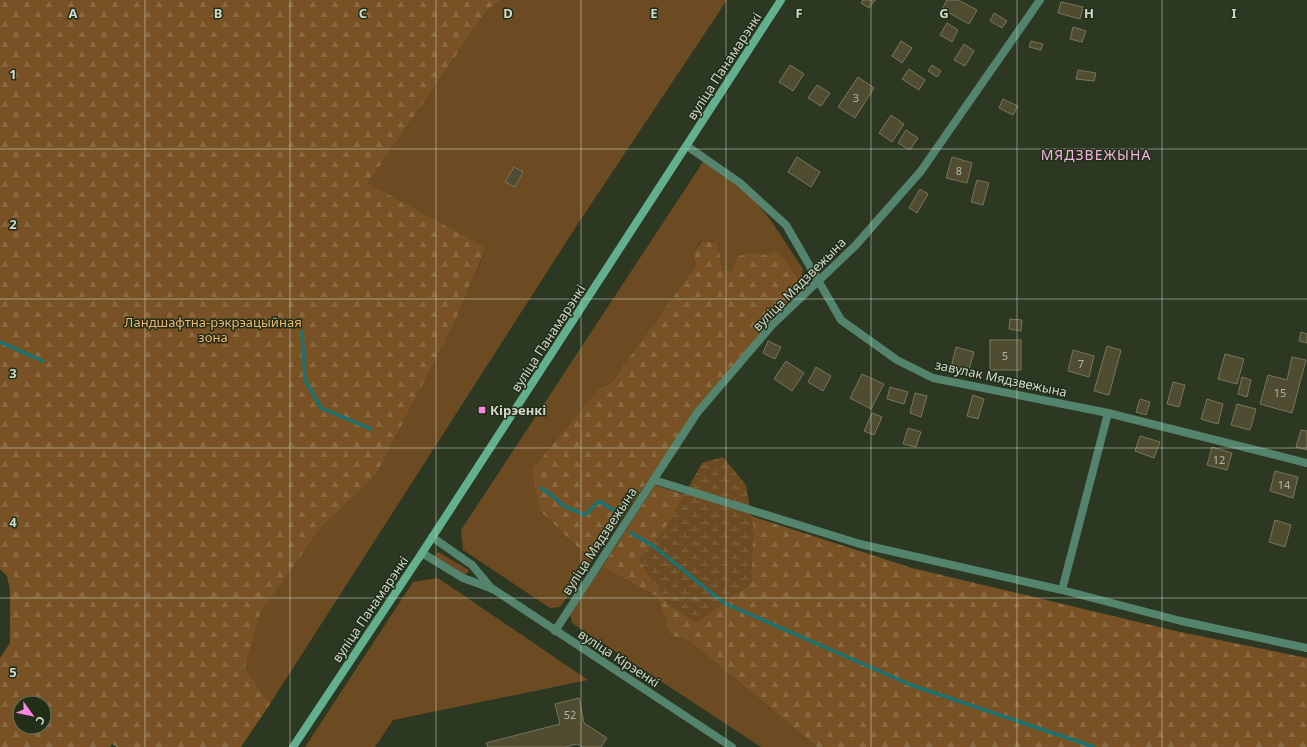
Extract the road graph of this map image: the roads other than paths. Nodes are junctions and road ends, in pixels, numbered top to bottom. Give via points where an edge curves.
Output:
1 (781, 0) edge
2 (1040, 0) edge
3 (687, 146) junction
4 (819, 282) junction
5 (1108, 413) junction
6 (1307, 463) edge
7 (654, 480) junction
8 (432, 537) junction
9 (422, 553) junction
10 (493, 590) junction
11 (1062, 590) junction
12 (555, 631) junction
13 (1307, 648) edge
14 (292, 747) edge
15 (732, 747) edge

1 - 3 main road, вуліца Панамарэнкі
2 - 4 street, вуліца Мядзвежына via 921,171 855,246
3 - 4 street, завулак Мядзвежына via 740,183 786,225
3 - 8 main road, вуліца Панамарэнкі
4 - 5 street, завулак Мядзвежына via 841,320 897,360 933,378
4 - 7 street, вуліца Мядзвежына via 773,324 697,413
5 - 6 street, завулак Мядзвежына
5 - 11 street
7 - 11 street via 860,544
7 - 12 street, вуліца Мядзвежына
8 - 9 main road, вуліца Панамарэнкі
8 - 10 street, вуліца Кірэенкі via 472,565
9 - 10 street, вуліца Кірэенкі via 463,578
9 - 14 main road, вуліца Панамарэнкі
10 - 12 street, вуліца Кірэенкі
11 - 13 street via 1181,621
12 - 15 street, вуліца Кірэенкі

